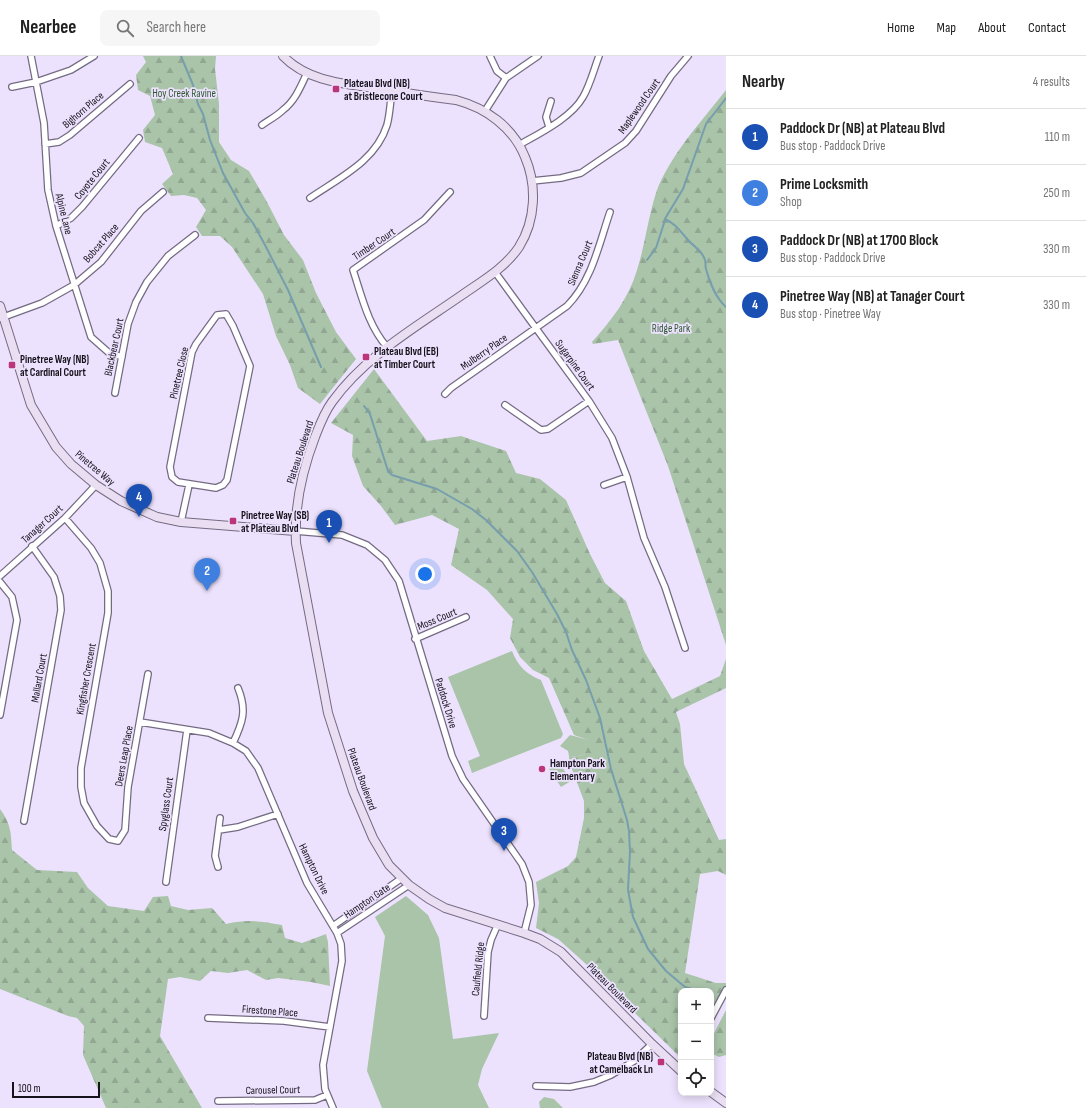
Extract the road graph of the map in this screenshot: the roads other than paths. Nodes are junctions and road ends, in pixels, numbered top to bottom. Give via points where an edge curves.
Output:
1 (31, 56) edge
2 (94, 56) edge
3 (283, 56) edge
4 (490, 56) edge
5 (538, 56) edge
6 (598, 56) edge
7 (688, 56) edge
8 (307, 73) junction
9 (506, 78) junction
10 (36, 82) junction
11 (130, 84) dead end
12 (12, 87) dead end
13 (392, 92) junction
14 (551, 101) dead end
15 (486, 111) junction
16 (262, 124) dead end
17 (549, 127) junction
18 (139, 138) dead end
19 (45, 144) junction
20 (519, 145) junction
21 (532, 181) junction
22 (163, 192) dead end
23 (450, 192) dead end
24 (310, 198) dead end
25 (610, 212) dead end
26 (56, 226) junction
27 (195, 235) dead end
28 (495, 272) junction
29 (74, 286) junction
30 (0, 306) edge
31 (2, 318) edge
32 (536, 328) junction
33 (387, 347) junction
34 (122, 357) junction
35 (115, 392) dead end
36 (445, 394) dead end
37 (589, 401) junction
38 (505, 405) dead end
39 (627, 477) junction
40 (96, 485) junction
41 (189, 485) junction
42 (604, 485) dead end
43 (65, 518) junction
44 (181, 522) junction
45 (295, 531) junction
46 (32, 546) junction
47 (0, 576) edge
48 (0, 582) edge
49 (466, 617) dead end
50 (415, 639) junction
51 (685, 648) dead end
52 (148, 674) dead end
53 (238, 688) dead end
54 (0, 715) edge
55 (140, 722) junction
56 (187, 730) junction
57 (233, 742) junction
58 (278, 814) junction
59 (220, 818) dead end
60 (24, 821) dead end
61 (220, 830) junction
62 (118, 841) joint
63 (218, 867) dead end
64 (402, 878) junction
65 (166, 882) dead end
66 (409, 884) junction
67 (498, 924) junction
68 (333, 926) junction
69 (336, 933) junction
70 (524, 933) junction
71 (726, 990) edge
72 (714, 1012) edge
73 (484, 1016) dead end
74 (208, 1018) dead end
75 (330, 1027) junction
76 (652, 1044) junction
77 (678, 1067) edge
78 (536, 1086) dead end
79 (714, 1094) edge
80 (327, 1095) junction
81 (218, 1101) dead end
82 (726, 1103) edge
83 (333, 1108) edge

1 - 10 street, Alpine Lane
2 - 10 street via 71,70
3 - 8 street, Plateau Boulevard
4 - 9 street via 497,71
5 - 9 street
6 - 17 street via 583,96 572,111
7 - 21 street, Maplewood Court via 671,76 636,131 625,143 581,173
8 - 13 street, Plateau Boulevard via 341,84
8 - 16 street via 295,97 284,110
9 - 15 street
10 - 12 street
10 - 19 street, Alpine Lane via 44,123
11 - 19 street, Bighorn Place via 70,135 59,142
13 - 15 street, Plateau Boulevard via 456,100
13 - 24 street via 387,125 374,149 363,162
14 - 17 street via 546,117
15 - 20 street, Plateau Boulevard via 506,128
17 - 20 street
18 - 26 street, Coyote Court via 82,207 71,218
19 - 26 street, Alpine Lane via 48,190
20 - 21 street, Plateau Boulevard via 528,162
21 - 28 street, Plateau Boulevard via 533,206 527,231 519,247
22 - 29 street, Bobcat Place via 141,211 101,262
23 - 33 street, Timber Court via 419,224 353,270 368,316
25 - 32 street, Sienna Court via 582,288 567,306
26 - 29 street, Alpine Lane
27 - 34 street, Blackbear Court via 168,256 147,282 128,324
28 - 32 street, Sugarpine Court
28 - 33 street, Plateau Boulevard
29 - 31 street, Bobcat Place via 42,303
29 - 34 street, Alpine Lane via 92,337 108,352
30 - 31 street, Pinetree Way
31 - 40 street, Pinetree Way via 31,405 56,447
32 - 36 street, Mulberry Place
32 - 37 street, Sugarpine Court
33 - 45 street, Plateau Boulevard via 363,366 323,415 303,474
34 - 35 street, Blackbear Court
37 - 38 street via 548,429 541,430
37 - 39 street, Sugarpine Court via 612,438
39 - 42 street
39 - 51 street, Sugarpine Court via 644,538 665,587
40 - 43 street, Tanager Court
40 - 44 street, Pinetree Way via 121,501 157,517
41 - 41 street, Pinetree Close via 216,488 227,480 250,366 226,314 217,315 192,352 170,467 172,477
41 - 44 street
43 - 46 street, Tanager Court
43 - 62 street, Kingfisher Crescent via 92,548 100,563 108,591 108,613 81,768 81,787 84,803 97,826 109,839
44 - 45 street, Pinetree Way
45 - 50 street, Paddock Drive via 342,535 367,545 385,560 399,581
45 - 64 street, Plateau Boulevard via 328,713 353,791 373,838 389,865
46 - 47 street, Tanager Court
46 - 60 street, Mallard Court via 54,577 62,610
48 - 54 street via 12,597 16,620
49 - 50 street, Moss Court
50 - 70 street, Paddock Drive via 452,756 463,779 522,864 529,882 530,905
52 - 55 street, Deers Leap Place
53 - 57 street via 243,701 241,725
55 - 56 street, Hampton Drive
55 - 62 street, Deers Leap Place via 128,787 125,830
56 - 57 street, Hampton Drive via 209,733
56 - 65 street, Spyglass Court
57 - 58 street, Hampton Drive via 246,751 258,768
58 - 61 street
58 - 68 street, Hampton Drive via 307,882
59 - 61 street
61 - 63 street via 215,856
64 - 66 street, Plateau Boulevard
64 - 68 street, Hampton Gate
66 - 67 street, Plateau Boulevard via 445,908
66 - 69 street, Hampton Gate
67 - 70 street, Plateau Boulevard
67 - 73 street, Caulfield Ridge via 488,952
68 - 69 street, Hampton Drive
69 - 75 street, Hampton Drive via 341,944 342,961
70 - 76 street, Plateau Boulevard via 540,939 560,952
71 - 72 street
74 - 75 street, Firestone Place via 284,1021
75 - 80 street, Hampton Drive via 323,1065
76 - 77 street, Plateau Boulevard
76 - 78 street via 634,1061 594,1082 570,1087
79 - 82 street
80 - 81 street, Carousel Court via 315,1100
80 - 83 street, Hampton Drive

